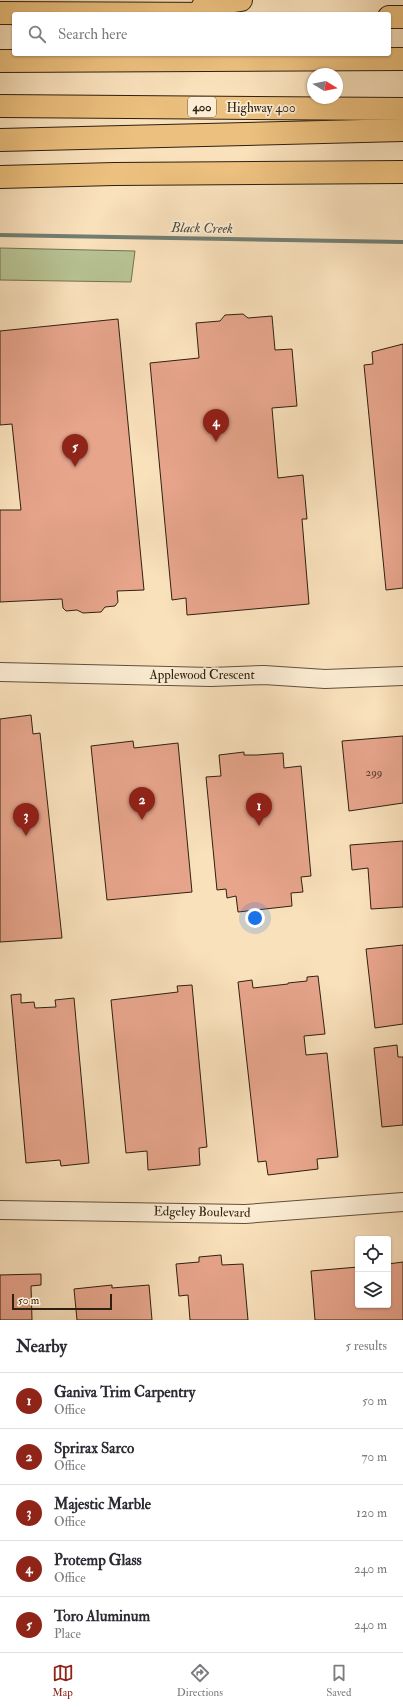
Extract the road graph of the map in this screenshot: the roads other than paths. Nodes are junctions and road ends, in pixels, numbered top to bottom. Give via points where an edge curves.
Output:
1 (241, 0) edge
2 (157, 12) edge
3 (0, 13) edge
4 (12, 13) edge
5 (391, 17) edge
6 (403, 17) edge
7 (403, 59) edge
8 (0, 61) edge
9 (0, 106) edge
10 (403, 108) edge
11 (403, 130) edge
12 (0, 140) edge
13 (403, 172) edge
14 (0, 177) edge
15 (0, 672) edge
16 (403, 676) edge
17 (403, 1202) edge
18 (0, 1210) edge

1 - 2 highway
3 - 4 highway
5 - 6 highway
7 - 8 highway
9 - 10 highway, Highway 400 / 400
11 - 12 highway
13 - 14 highway
15 - 16 street, Applewood Crescent via 211,677 264,675 325,679
17 - 18 street, Edgeley Boulevard via 245,1214

